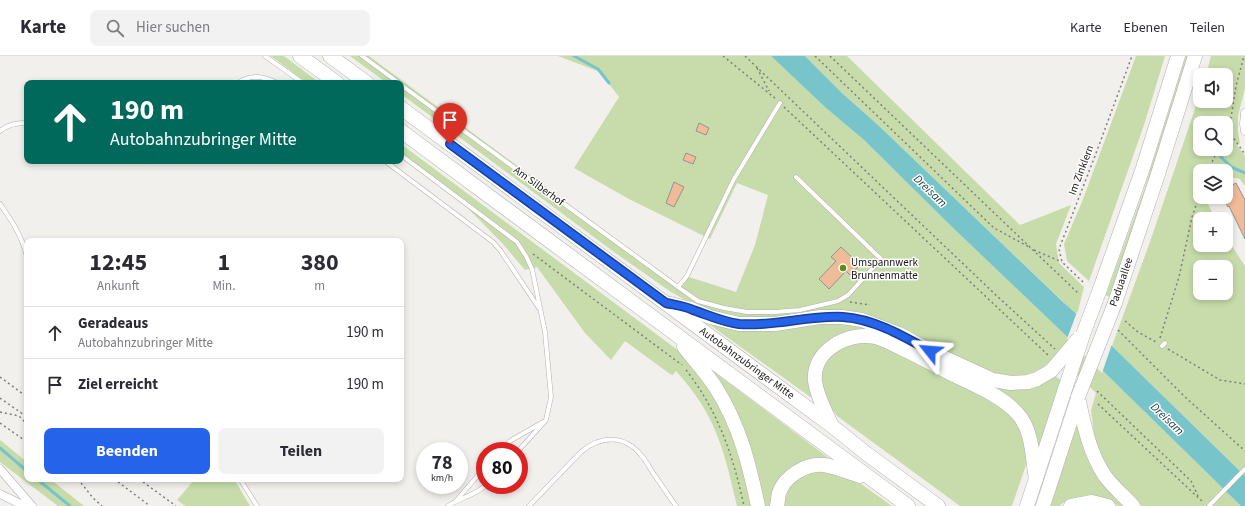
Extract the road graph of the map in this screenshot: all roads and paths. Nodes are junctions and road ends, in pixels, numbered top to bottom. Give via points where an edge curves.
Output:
1 (265, 56) edge
2 (300, 56) edge
3 (330, 56) edge
4 (362, 56) edge
5 (723, 56) edge
6 (746, 56) edge
7 (815, 56) edge
8 (830, 56) edge
9 (1132, 56) edge
10 (1178, 56) edge
11 (1195, 56) edge
12 (1244, 56) edge
13 (757, 67) junction
14 (243, 80) edge
15 (271, 80) edge
16 (299, 80) edge
17 (333, 80) edge
18 (362, 80) edge
19 (395, 80) edge
20 (404, 87) edge
21 (770, 93) junction
22 (780, 103) junction
23 (404, 110) edge
24 (1245, 113) edge
25 (1231, 116) edge
26 (24, 123) edge
27 (0, 131) edge
28 (1245, 132) edge
29 (404, 133) edge
30 (1233, 137) edge
31 (1245, 152) edge
32 (404, 157) edge
33 (389, 164) edge
34 (796, 176) dead end
35 (0, 204) edge
36 (1197, 204) edge
37 (517, 242) junction
38 (24, 247) edge
39 (1033, 250) junction
40 (1062, 262) junction
41 (1083, 282) dead end
42 (678, 287) junction
43 (1079, 294) dead end
44 (838, 301) junction
45 (666, 303) junction
46 (870, 305) dead end
47 (541, 310) junction
48 (1124, 321) dead end
49 (1118, 330) dead end
50 (672, 332) junction
51 (1084, 332) junction
52 (1162, 344) junction
53 (1056, 350) dead end
54 (1050, 357) dead end
55 (682, 364) dead end
56 (687, 370) dead end
57 (0, 377) edge
58 (1245, 384) edge
59 (1097, 391) dead end
60 (24, 395) edge
61 (1078, 397) junction
62 (0, 398) edge
63 (1098, 404) dead end
64 (0, 412) edge
65 (23, 414) joint
66 (20, 417) junction
67 (546, 420) junction
68 (24, 421) edge
69 (0, 423) edge
70 (832, 426) junction
71 (24, 440) edge
72 (509, 442) edge
73 (526, 442) edge
74 (1245, 451) edge
75 (0, 469) edge
76 (1245, 469) edge
77 (476, 478) edge
78 (1036, 479) junction
79 (874, 481) junction
80 (80, 482) edge
81 (118, 482) edge
82 (143, 482) edge
83 (242, 482) edge
84 (476, 492) edge
85 (0, 494) edge
86 (1198, 498) junction
87 (456, 501) junction
88 (1209, 505) edge
89 (26, 506) edge
90 (32, 506) edge
91 (102, 506) edge
92 (150, 506) edge
93 (176, 506) edge
94 (257, 506) edge
95 (448, 506) edge
96 (529, 506) edge
97 (676, 506) edge
98 (744, 506) edge
99 (758, 506) edge
100 (777, 506) edge
101 (908, 506) edge
102 (938, 506) edge
103 (1027, 506) edge
104 (1043, 506) edge
105 (1071, 506) edge
106 (1108, 506) edge
107 (1133, 506) edge

1 - 16 lane
2 - 17 highway
3 - 18 highway
4 - 19 lane, Am Silberhof
5 - 21 path
6 - 13 path
7 - 39 path via 994,228
8 - 39 path
9 - 40 path, Im Zinklern via 1059,249
10 - 51 highway, Paduaallee, bridge via 1143,168
11 - 61 highway, Paduaallee, bridge via 1115,302
12 - 25 path
13 - 21 path
13 - 53 path
14 - 15 lane via 257,76
20 - 42 lane, Am Silberhof
21 - 22 path
22 - 42 lane via 734,179 688,276
22 - 54 path
23 - 45 highway, Autobahnzubringer Mitte
24 - 28 street
26 - 27 lane via 4,127
29 - 50 highway, Autobahnzubringer Mitte
30 - 31 path
32 - 37 lane
33 - 47 lane via 493,242
34 - 44 lane, Am Silberhof via 880,259 848,295
35 - 38 lane via 20,234
36 - 52 path
37 - 47 lane via 532,269
37 - 55 path
39 - 40 path
39 - 43 path
40 - 41 path
42 - 44 lane, Am Silberhof via 698,301 747,312 800,310
44 - 46 path
45 - 51 highway, bridge via 739,324 775,324 820,317 862,320 899,334 993,380 1011,383 1028,382 1051,371
45 - 70 highway, Autobahnzubringer Mitte
47 - 67 lane via 551,397
48 - 52 path via 1138,332
49 - 74 path via 1184,396
50 - 79 highway, Autobahnzubringer Mitte
50 - 99 highway via 716,387 728,408 749,462
51 - 78 highway, Paduaallee, bridge
52 - 58 path via 1220,380
56 - 98 path via 714,412 728,445
57 - 60 path
59 - 86 path via 1190,482
61 - 104 highway, Paduaallee
61 - 107 highway via 1087,441 1095,459 1106,477
62 - 65 path
63 - 86 path
64 - 66 path
65 - 66 path
66 - 68 path
67 - 72 lane
67 - 73 lane
69 - 71 path
70 - 78 highway via 816,385 815,372 819,363 838,342 856,336 875,337 991,394 1017,413 1027,431
70 - 102 highway, Autobahnzubringer Mitte
75 - 90 street
76 - 88 lane
77 - 87 lane
78 - 103 highway, Paduaallee
79 - 100 highway via 836,468 814,465 794,474 785,483 779,493
79 - 101 highway, Autobahnzubringer Mitte
80 - 91 path via 92,498
81 - 92 path
82 - 93 path
83 - 94 lane
84 - 87 lane
85 - 89 street
86 - 88 path
87 - 95 lane
96 - 97 lane via 581,452 608,439 626,443 641,454
105 - 106 highway via 1092,502

